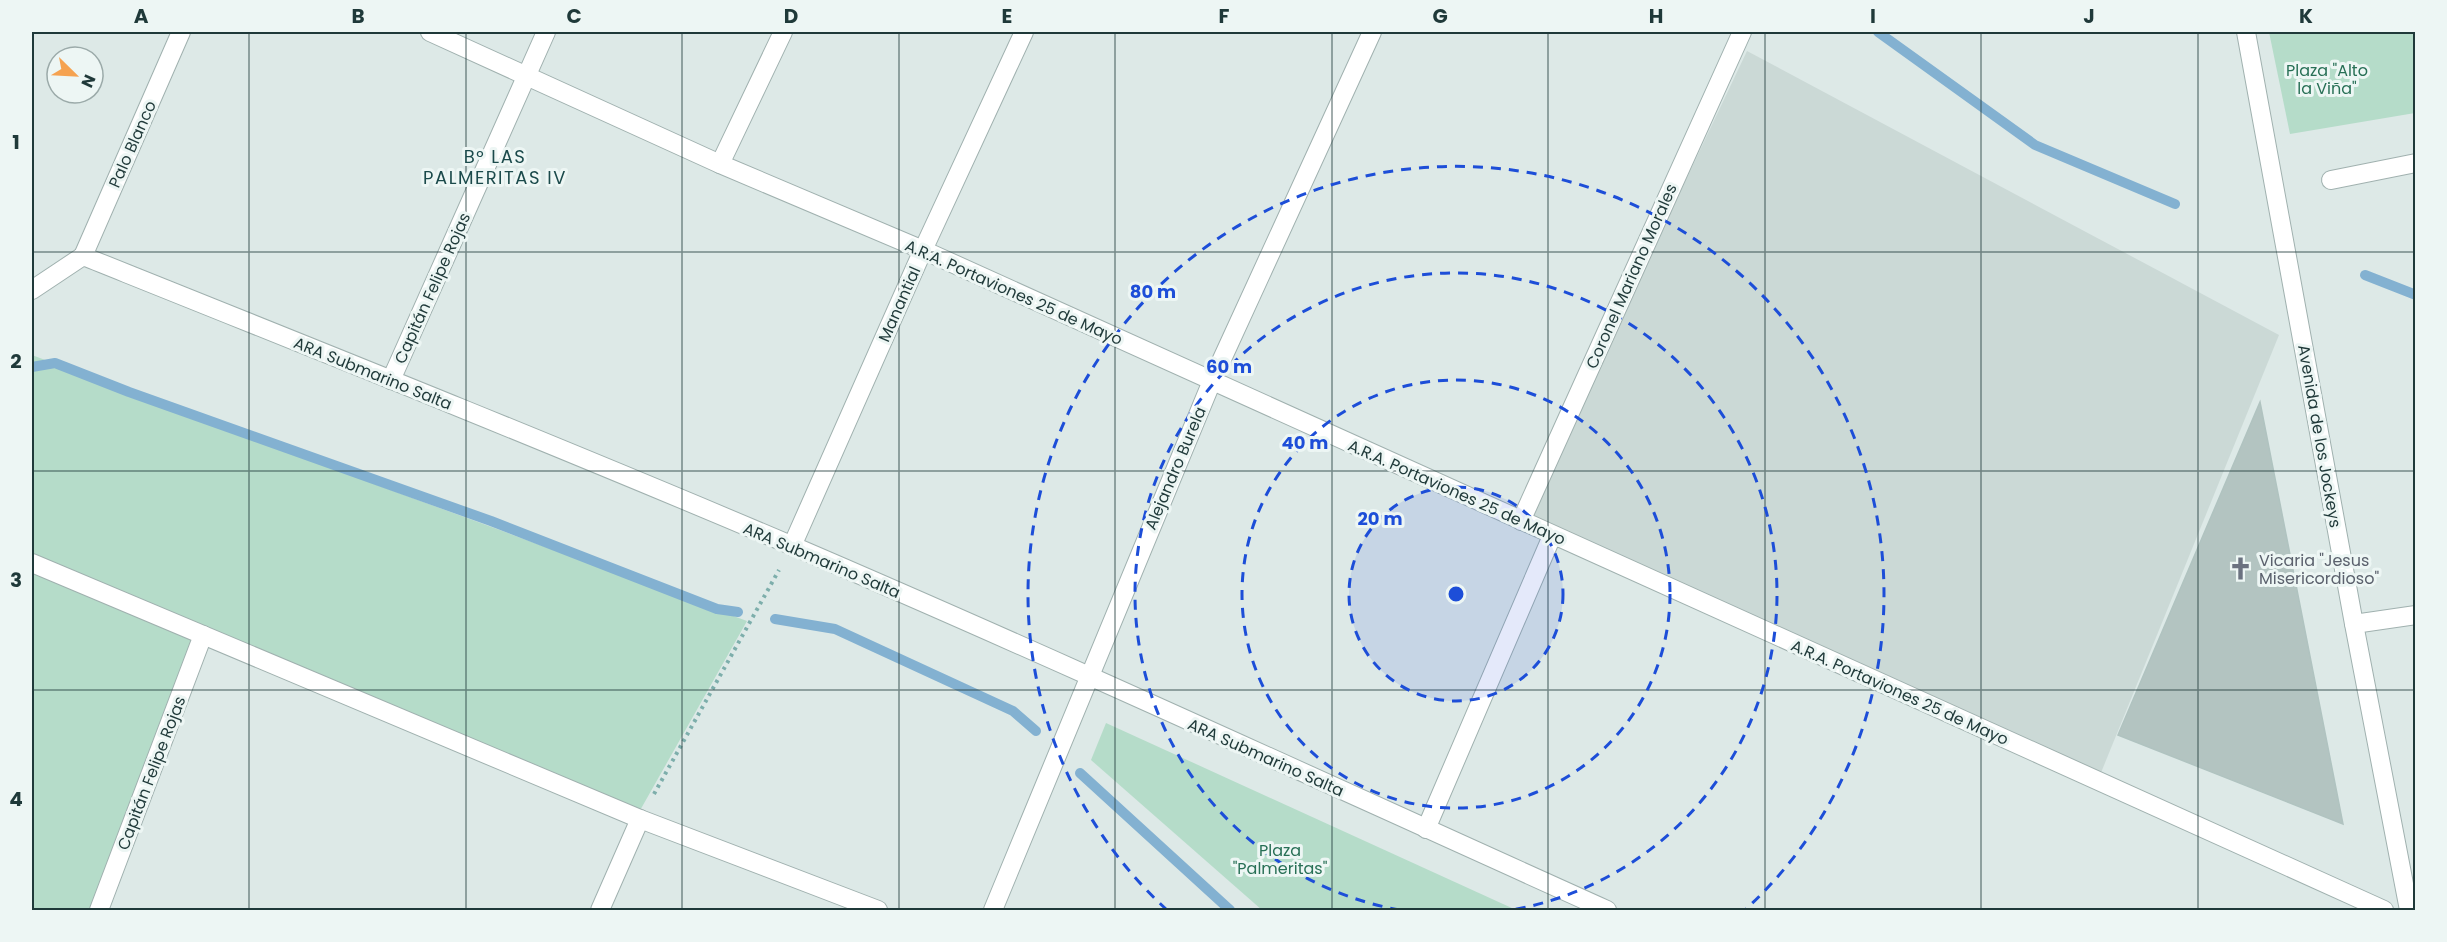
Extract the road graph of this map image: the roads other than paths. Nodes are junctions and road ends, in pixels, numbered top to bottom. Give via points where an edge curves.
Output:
1 (181, 32) edge
2 (430, 32) edge
3 (546, 32) edge
4 (783, 32) edge
5 (1024, 32) edge
6 (1372, 32) edge
7 (1742, 32) edge
8 (2246, 32) edge
9 (526, 76) junction
10 (2415, 163) edge
11 (720, 164) junction
12 (2331, 180) dead end
13 (923, 250) junction
14 (83, 256) junction
15 (32, 290) edge
16 (391, 380) junction
17 (1212, 381) junction
18 (1521, 521) junction
19 (1552, 536) junction
20 (792, 546) junction
21 (32, 563) edge
22 (2415, 615) edge
23 (2354, 624) junction
24 (203, 635) junction
25 (1089, 676) junction
26 (640, 819) junction
27 (1426, 829) junction
28 (99, 910) edge
29 (600, 910) edge
30 (878, 910) edge
31 (993, 910) edge
32 (1607, 910) edge
33 (2384, 910) edge
34 (2409, 910) edge

1 - 14 street, Palo Blanco
2 - 9 street, A.R.A. Portaviones 25 de Mayo
3 - 9 street, Capitán Felipe Rojas
4 - 11 street
5 - 13 street, Manantial
6 - 17 street, Alejandro Burela
7 - 18 street, Coronel Mariano Morales
8 - 23 street, Avenida de los Jockeys
9 - 11 street, A.R.A. Portaviones 25 de Mayo
9 - 16 street, Capitán Felipe Rojas
10 - 12 street
11 - 13 street, A.R.A. Portaviones 25 de Mayo
13 - 17 street, A.R.A. Portaviones 25 de Mayo
13 - 20 street, Manantial
14 - 15 street
14 - 16 street, ARA Submarino Salta
16 - 20 street, ARA Submarino Salta
17 - 18 street, A.R.A. Portaviones 25 de Mayo
17 - 25 street, Alejandro Burela
18 - 19 street, A.R.A. Portaviones 25 de Mayo
19 - 27 street
19 - 33 street, A.R.A. Portaviones 25 de Mayo
20 - 25 street, ARA Submarino Salta
21 - 24 street
22 - 23 street
23 - 34 street, Avenida de los Jockeys
24 - 26 street
24 - 28 street, Capitán Felipe Rojas
25 - 27 street, ARA Submarino Salta
25 - 31 street, Alejandro Burela
26 - 29 street
26 - 30 street
27 - 32 street, ARA Submarino Salta

